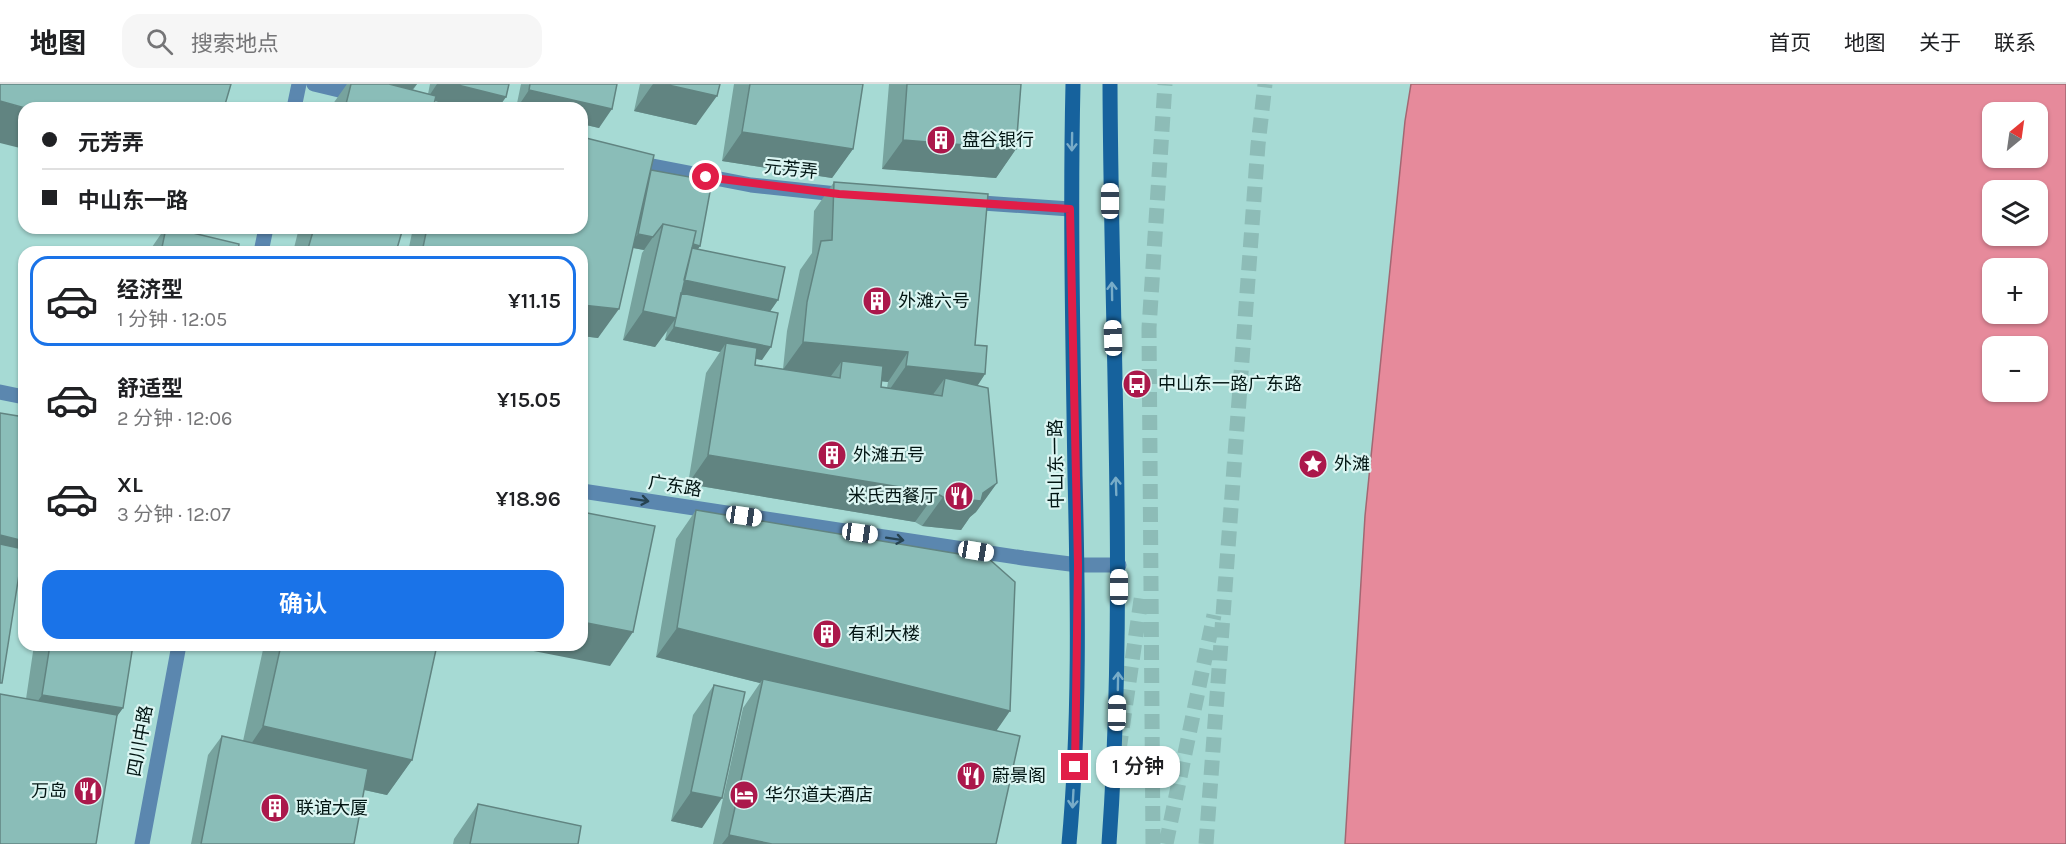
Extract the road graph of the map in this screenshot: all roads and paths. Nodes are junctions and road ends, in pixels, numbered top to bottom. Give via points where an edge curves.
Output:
1 (299, 84) edge
2 (314, 84) edge
3 (1073, 84) edge
4 (1110, 84) edge
5 (370, 97) edge
6 (295, 102) edge
7 (616, 158) edge
8 (862, 196) edge
9 (952, 201) edge
10 (1070, 209) junction
11 (0, 392) edge
12 (18, 395) edge
13 (588, 492) edge
14 (1078, 565) junction
15 (1119, 565) junction
16 (178, 651) edge
17 (142, 844) edge
18 (1069, 844) edge
19 (1109, 844) edge

1 - 6 street
2 - 5 street
3 -> 10 main road, 中山东一路
15 -> 4 main road
7 - 8 street, 元芳弄 via 751,185
9 - 10 street
10 - 14 main road, 中山东一路
11 - 12 street
13 -> 14 street, 广东路
14 - 15 street, 广东路
14 -> 18 main road, 中山东一路 via 1077,727
19 -> 15 main road via 1117,734
16 - 17 street, 四川中路

